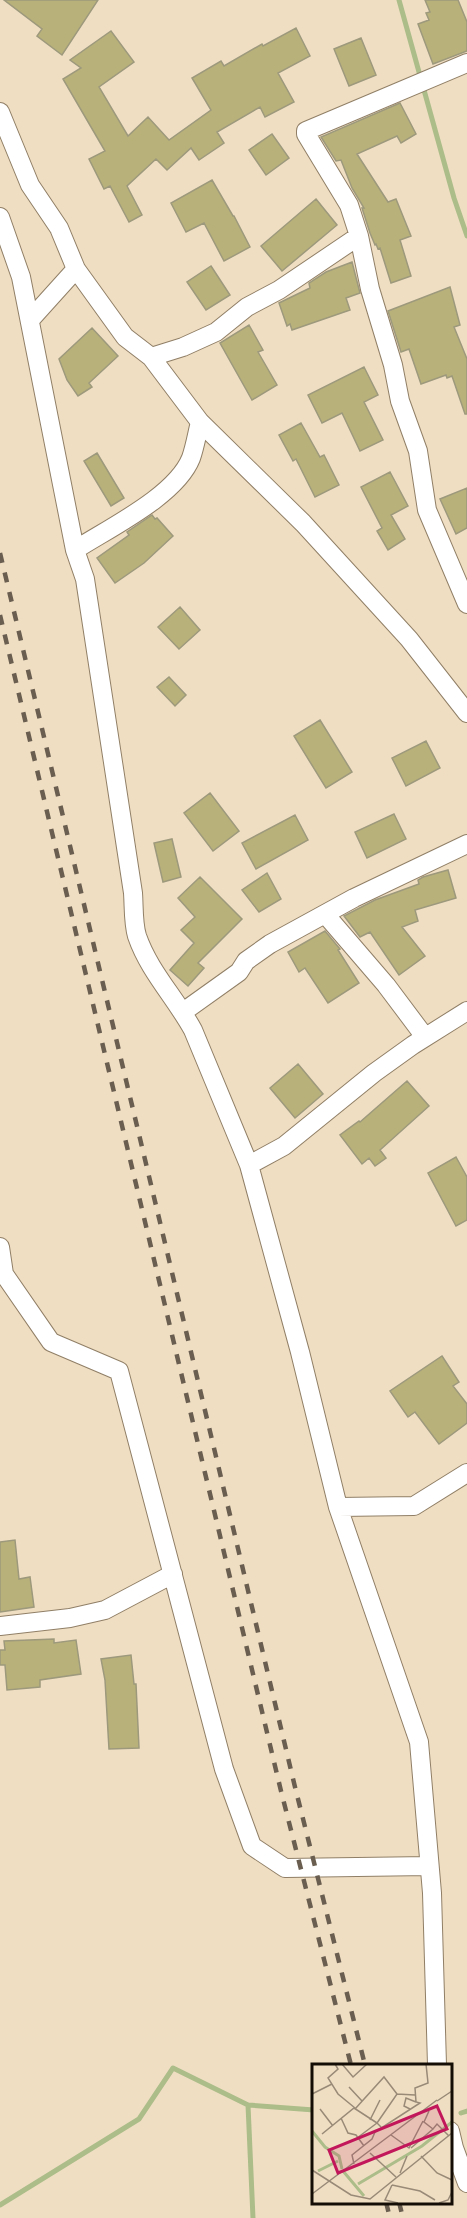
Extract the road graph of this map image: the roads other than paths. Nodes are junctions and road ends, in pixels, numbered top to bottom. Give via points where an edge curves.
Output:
1 (467, 63) edge
2 (0, 112) edge
3 (0, 217) edge
4 (359, 236) junction
5 (76, 268) junction
6 (30, 320) junction
7 (151, 357) junction
8 (200, 422) junction
9 (75, 550) junction
10 (467, 604) edge
11 (467, 713) edge
12 (467, 844) edge
13 (325, 914) junction
14 (467, 1011) edge
15 (183, 1012) junction
16 (425, 1037) junction
17 (249, 1165) junction
18 (0, 1247) edge
19 (467, 1473) edge
20 (338, 1507) junction
21 (173, 1574) junction
22 (0, 1626) edge
23 (429, 1866) junction
24 (437, 2064) edge
25 (452, 2140) edge
26 (467, 2183) edge

1 - 4 street via 306,131 349,204
2 - 5 street via 30,185 59,228
3 - 6 street via 21,277
4 - 7 street via 247,307 216,332
4 - 10 street via 400,401 418,451 427,510
5 - 6 street
5 - 7 street via 125,337
6 - 9 street
7 - 8 street
8 - 9 street via 190,460 163,495
8 - 11 street via 303,523 410,639
9 - 15 street via 85,579 137,934 154,973
12 - 13 street
13 - 15 street via 270,944
13 - 16 street
14 - 16 street
15 - 17 street
16 - 17 street via 291,1141
17 - 20 street
18 - 21 street via 4,1274 51,1342 119,1371
19 - 20 street via 414,1506
20 - 23 street via 419,1742
21 - 22 street via 105,1610
21 - 23 street via 224,1769 252,1846 285,1868
23 - 24 street
25 - 26 street

